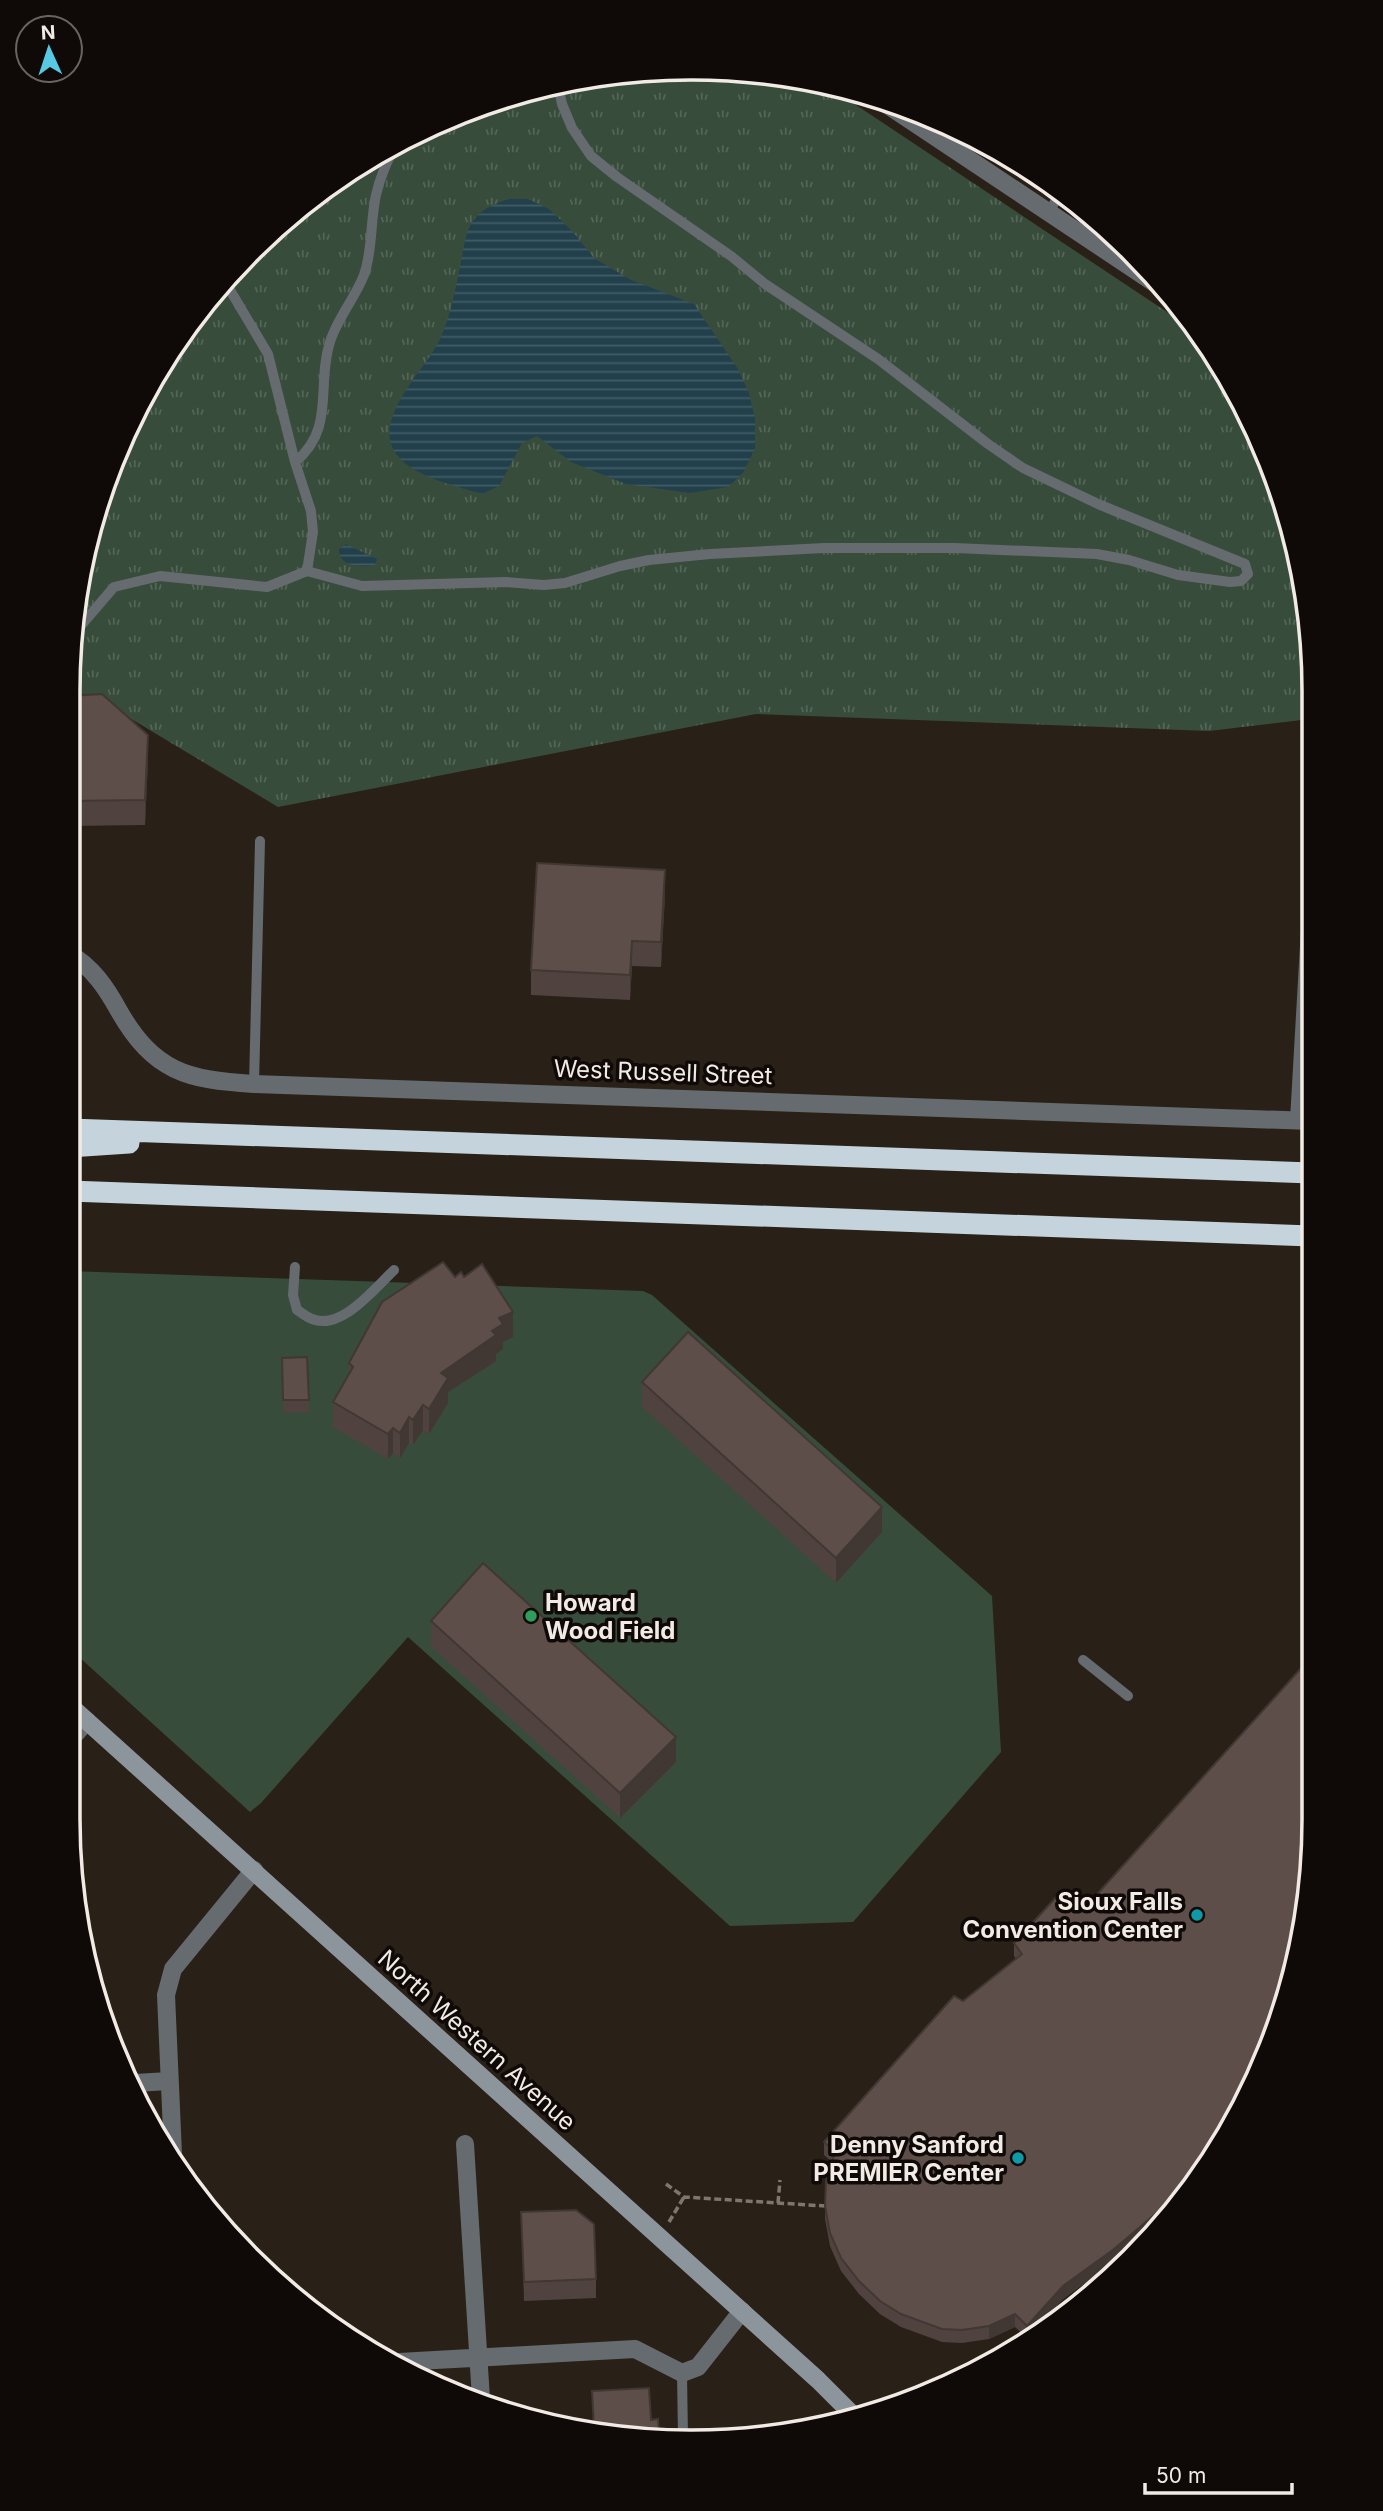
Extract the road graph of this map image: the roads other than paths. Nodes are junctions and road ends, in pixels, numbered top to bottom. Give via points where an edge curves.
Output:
1 (560, 95) edge
2 (916, 124) edge
3 (388, 161) edge
4 (1055, 201) edge
5 (1049, 211) junction
6 (1099, 236) edge
7 (231, 291) edge
8 (295, 462) junction
9 (307, 571) junction
10 (85, 620) edge
11 (260, 841) dead end
12 (80, 963) edge
13 (254, 1084) junction
14 (1302, 1121) edge
15 (80, 1129) edge
16 (214, 1133) junction
17 (80, 1146) edge
18 (1302, 1173) edge
19 (80, 1194) edge
20 (1302, 1236) edge
21 (295, 1267) dead end
22 (394, 1270) dead end
23 (1083, 1660) dead end
24 (1128, 1696) dead end
25 (80, 1715) edge
26 (87, 1721) junction
27 (80, 1729) edge
28 (254, 1870) junction
29 (169, 2081) junction
30 (141, 2083) edge
31 (172, 2142) edge
32 (465, 2144) dead end
33 (742, 2311) junction
34 (479, 2357) junction
35 (410, 2361) edge
36 (682, 2373) junction
37 (481, 2393) edge
38 (848, 2410) edge
39 (683, 2430) edge

1 - 9 lane via 572,128 591,156 765,284 878,359 988,444 1023,468 1098,504 1245,564 1248,574 1230,582 1178,575 1097,554 955,548 710,554 639,562 544,585 362,586
2 - 5 street
3 - 8 lane via 376,196 363,276 330,342 317,435
4 - 5 lane
5 - 6 street
7 - 8 lane via 268,354
8 - 9 lane via 311,511
9 - 10 lane via 267,587 160,576 114,586
11 - 13 lane
12 - 13 street, West Russell Street via 108,992 154,1056 199,1079
13 - 14 street, West Russell Street
15 - 16 highway
16 - 17 highway
16 - 18 highway
19 - 20 highway
21 - 22 lane via 297,1310 327,1322 345,1316
23 - 24 lane
25 - 26 street, North Western Avenue
26 - 27 street
26 - 28 street, North Western Avenue
28 - 29 street via 173,1969 166,1995
28 - 33 street, North Western Avenue
29 - 30 street
29 - 31 street
32 - 34 street
33 - 36 street via 698,2367
33 - 38 street, North Western Avenue
34 - 35 street
34 - 36 street via 635,2350
34 - 37 street
36 - 39 lane

